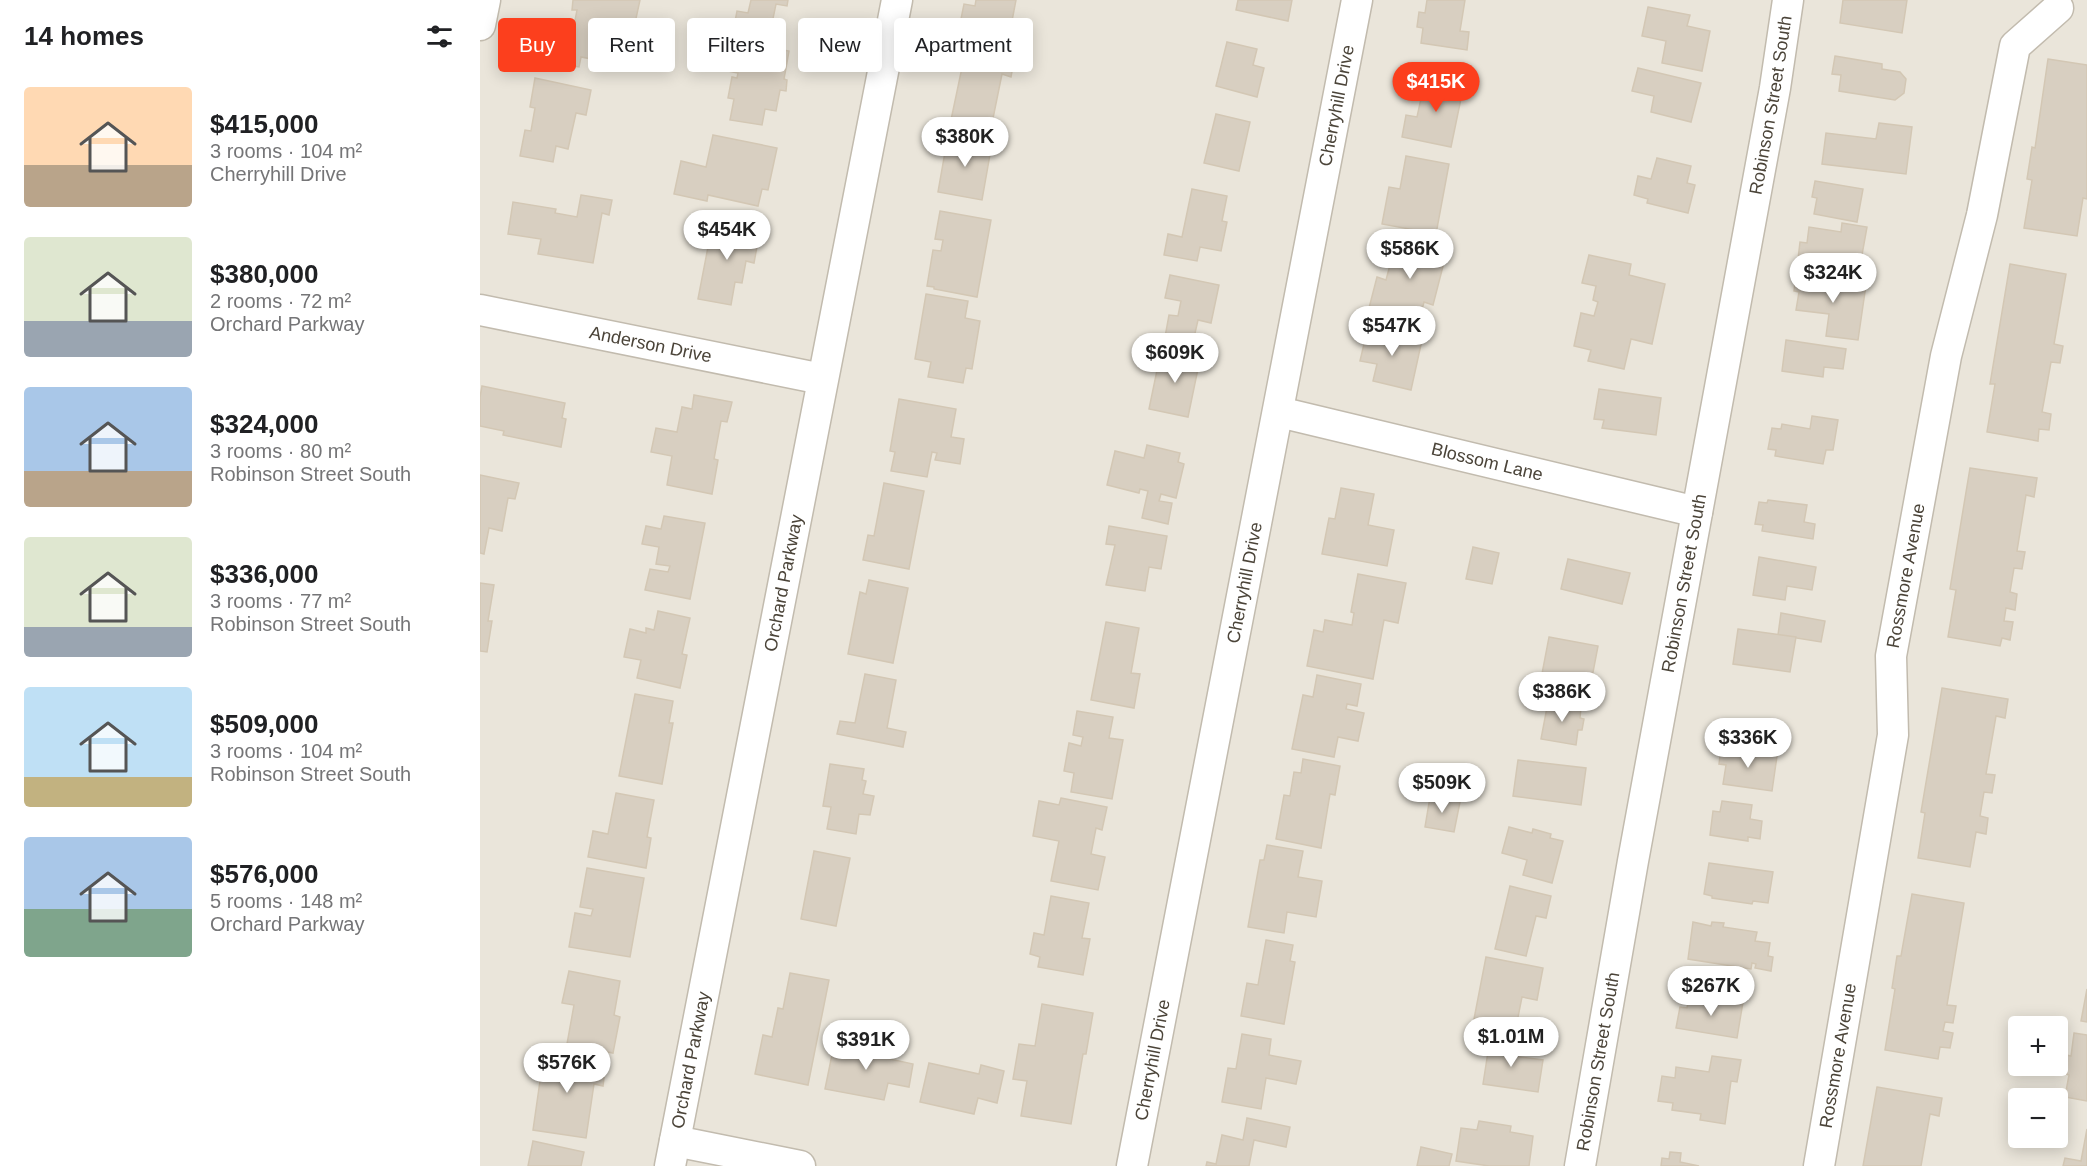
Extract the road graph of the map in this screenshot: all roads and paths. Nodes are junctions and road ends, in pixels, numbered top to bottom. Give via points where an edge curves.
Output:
1 (485, 0) edge
2 (897, 0) edge
3 (1357, 0) edge
4 (1788, 0) edge
5 (2058, 8) dead end
6 (480, 23) edge
7 (480, 310) edge
8 (822, 379) junction
9 (1279, 412) junction
10 (1697, 512) junction
11 (672, 1154) edge
12 (800, 1166) edge
13 (1132, 1166) edge
14 (1580, 1166) edge
15 (1819, 1166) edge

1 - 6 street
2 - 8 street, Orchard Parkway
3 - 9 street, Cherryhill Drive
4 - 10 street, Robinson Street South
5 - 15 street, Rossmore Avenue via 2015,46 1982,215 1946,356 1891,656 1893,735
7 - 8 street, Anderson Drive
8 - 11 street, Orchard Parkway
9 - 10 street, Blossom Lane
9 - 13 street, Cherryhill Drive
10 - 14 street, Robinson Street South
11 - 12 street

